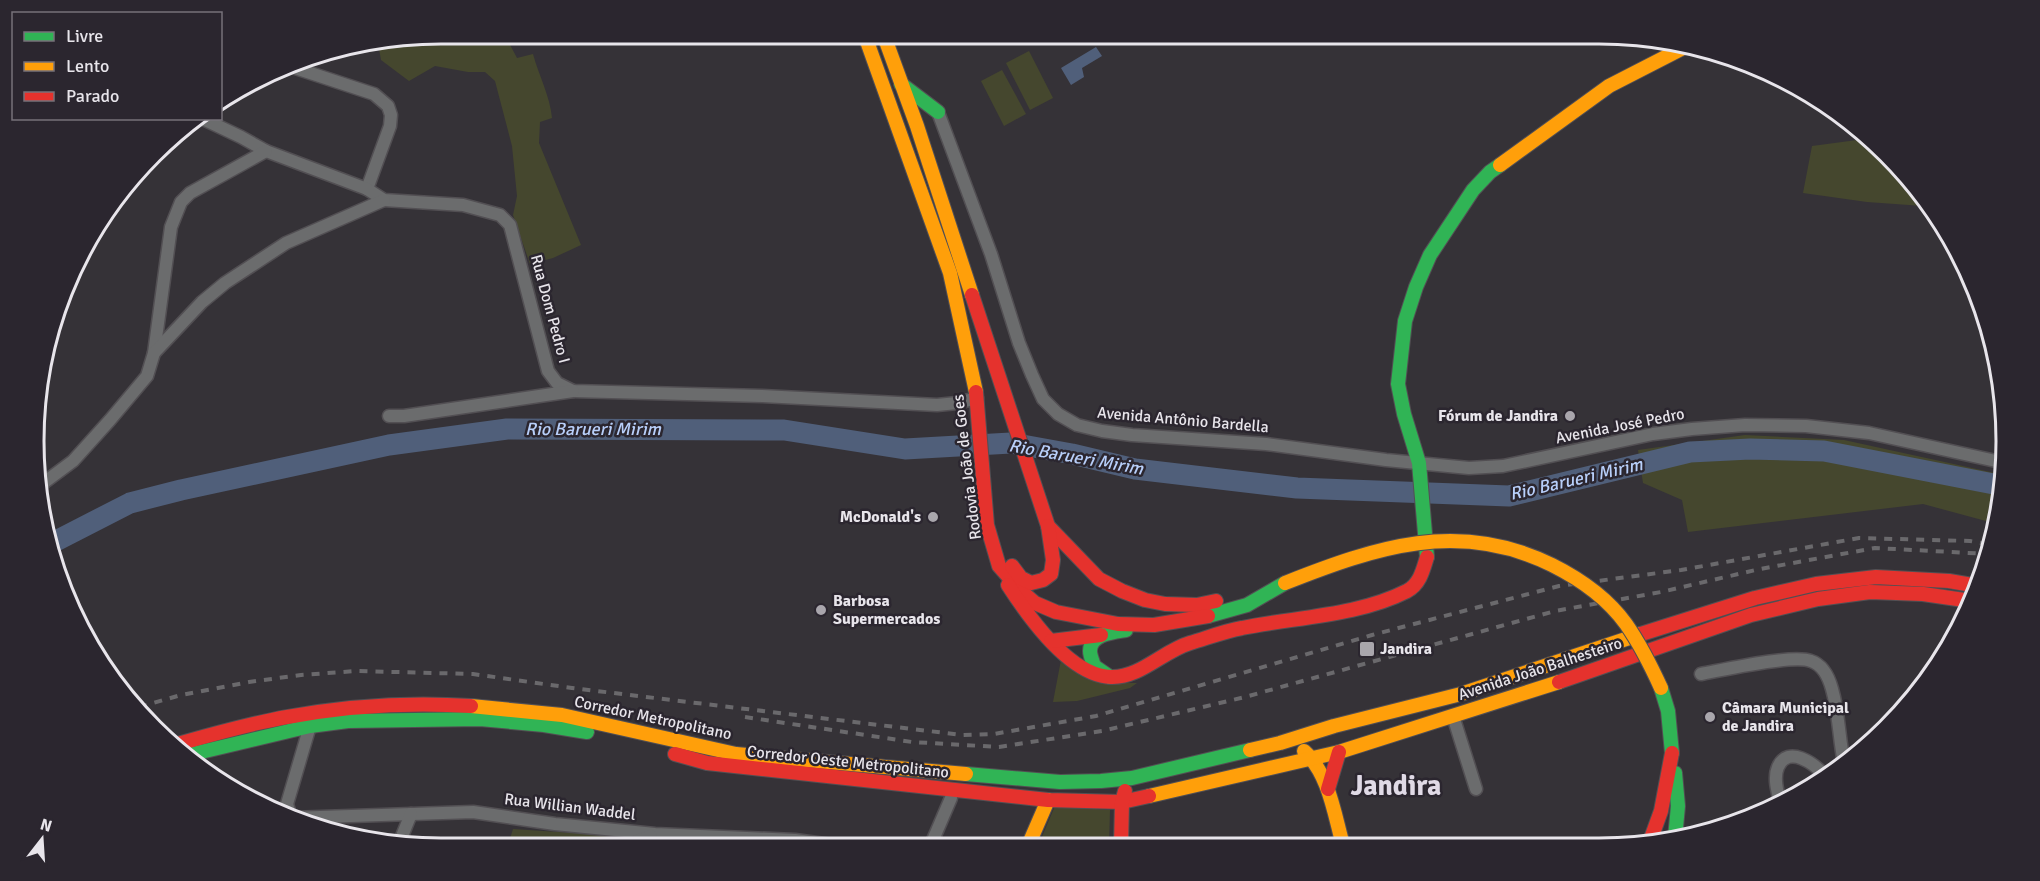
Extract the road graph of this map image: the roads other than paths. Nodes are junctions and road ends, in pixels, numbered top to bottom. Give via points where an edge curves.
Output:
1 (868, 44) edge
2 (887, 44) edge
3 (1677, 51) edge
4 (300, 70) edge
5 (901, 84) junction
6 (941, 118) junction
7 (206, 120) edge
8 (917, 126) junction
9 (266, 151) junction
10 (367, 189) junction
11 (384, 200) junction
12 (154, 353) junction
13 (573, 391) junction
14 (977, 398) junction
15 (1010, 405) junction
16 (389, 416) dead end
17 (1996, 461) edge
18 (1420, 468) junction
19 (46, 481) edge
20 (1048, 526) junction
21 (992, 543) junction
22 (999, 566) junction
23 (1969, 584) edge
24 (1267, 592) junction
25 (1962, 601) edge
26 (1154, 625) junction
27 (1101, 635) junction
28 (1051, 641) junction
29 (1701, 674) dead end
30 (1110, 677) junction
31 (394, 707) junction
32 (1453, 716) junction
33 (310, 726) junction
34 (1280, 742) junction
35 (184, 743) edge
36 (1339, 752) junction
37 (197, 753) edge
38 (1672, 753) junction
39 (1843, 753) edge
40 (1312, 759) junction
41 (1820, 771) edge
42 (1132, 778) junction
43 (1328, 789) junction
44 (1476, 789) dead end
45 (1778, 795) edge
46 (951, 798) dead end
47 (1048, 800) junction
48 (1122, 802) junction
49 (289, 807) edge
50 (411, 814) junction
51 (317, 817) edge
52 (1676, 830) edge
53 (655, 834) junction
54 (1654, 834) edge
55 (402, 836) edge
56 (645, 838) edge
57 (748, 838) edge
58 (934, 838) edge
59 (1031, 838) edge
60 (1121, 838) edge
61 (1339, 838) edge

1 - 14 main road, Rodovia João de Goes via 950,273
2 - 5 main road
3 - 18 main road via 1609,86 1490,172 1440,237 1423,269 1405,321 1398,384
4 - 10 street via 375,94 388,106 390,126
5 - 6 main road
5 - 8 main road
6 - 8 main road
6 - 18 street, Avenida Antônio Bardella via 1019,343 1043,399 1058,414 1077,425 1105,432 1266,444
7 - 9 street, Rua Dom Pedro I
8 - 15 main road
9 - 10 street, Rua Dom Pedro I
9 - 12 street via 190,193 181,202 171,227
10 - 11 street, Rua Dom Pedro I
11 - 12 street via 268,254 202,302
11 - 13 street, Rua Dom Pedro I via 463,205 500,215 510,225 548,371 557,383
12 - 19 street via 147,376 110,420 73,461
13 - 14 street via 937,405
13 - 16 street
14 - 15 main road via 989,395
14 - 21 main road, Rodovia João de Goes via 987,525
15 - 20 main road
17 - 18 street, Avenida José Pedro via 1869,433 1745,424 1653,434 1503,466
18 - 30 main road via 1427,557 1417,584 1409,590 1384,601 1329,614 1240,628 1180,646 1130,674
20 - 21 main road via 1053,560 1051,574 1043,580 1031,583 1022,578
20 - 24 main road via 1099,579 1145,600 1197,605
21 - 22 main road, Rodovia João de Goes
22 - 26 main road, Rodovia João de Goes via 1035,603 1056,612 1085,620
22 - 28 main road via 1023,608
23 - 34 main road, Avenida João Balhesteiro via 1876,577 1806,586 1601,646 1461,694
24 - 26 main road, Rodovia João de Goes via 1247,605 1214,615
24 - 38 main road, bridge via 1340,562 1409,543 1451,539 1502,545 1548,561 1604,599 1626,624 1661,688 1668,711
25 - 32 main road, Avenida João Balhesteiro via 1870,592 1818,599 1751,615
26 - 27 main road
27 - 28 main road
27 - 30 main road via 1090,651 1094,666
28 - 30 main road via 1089,671
29 - 39 street via 1794,659 1810,661 1826,673 1832,689
31 - 33 main road via 330,717
31 - 35 main road, Corredor Metropolitano via 303,714
31 - 42 main road, Corredor Metropolitano via 471,706 561,715 699,748 762,757 1060,782
32 - 36 main road, Avenida João Balhesteiro
32 - 44 street
33 - 37 main road, Corredor Oeste Metropolitano
33 - 47 main road, Corredor Oeste Metropolitano via 348,721 480,719 544,725 609,736 707,763
33 - 49 street
34 - 40 main road via 1293,745
34 - 42 main road, Avenida João Balhesteiro
36 - 40 main road, Avenida João Balhesteiro
36 - 43 main road
38 - 52 main road
38 - 54 main road
40 - 43 main road
40 - 48 main road, Avenida João Balhesteiro
41 - 45 street via 1804,759 1784,760 1776,779
42 - 48 main road
43 - 61 main road
46 - 58 street
47 - 48 main road, Corredor Oeste Metropolitano
47 - 59 main road
48 - 60 main road
50 - 51 street, Rua Willian Waddel
50 - 53 street, Rua Willian Waddel via 473,812
50 - 55 street
53 - 56 street
53 - 57 street, Rua Willian Waddel

